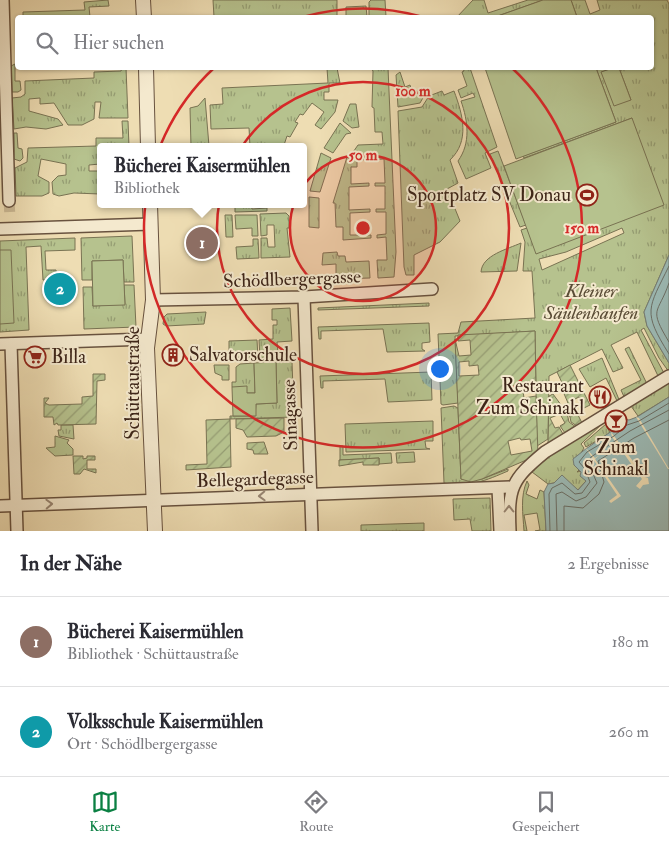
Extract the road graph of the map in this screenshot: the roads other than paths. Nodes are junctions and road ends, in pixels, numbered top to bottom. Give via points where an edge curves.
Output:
1 (3, 0) edge
2 (143, 0) edge
3 (144, 15) edge
4 (2, 26) edge
5 (146, 70) edge
6 (148, 143) edge
7 (9, 201) tunnel mouth
8 (150, 208) edge
9 (151, 224) junction
10 (6, 225) edge
11 (432, 289) dead end
12 (304, 297) junction
13 (153, 300) junction
14 (148, 340) junction
15 (5, 344) edge
16 (669, 376) edge
17 (512, 487) junction
18 (498, 488) junction
19 (310, 494) junction
20 (154, 500) junction
21 (16, 505) junction
22 (0, 506) edge
23 (17, 531) edge
24 (155, 531) edge
25 (312, 531) edge
26 (500, 531) edge
27 (510, 531) edge

1 - 4 street
2 - 3 street
4 - 7 street
5 - 6 street
8 - 9 street, Schüttaustraße
9 - 10 street
9 - 13 street, Schüttaustraße
11 - 12 street, Schödlbergergasse
12 - 13 street, Schödlbergergasse
12 - 19 street, Sinagasse
13 - 14 street, Schüttaustraße
14 - 15 street
14 - 20 street, Schüttaustraße
15 - 21 street
16 - 17 street via 545,452
17 - 18 street, Bellegardegasse
27 -> 17 street
18 - 19 street, Bellegardegasse
18 - 26 street
19 -> 20 street, Bellegardegasse
19 - 25 street, Sinagasse
21 -> 20 street, Bellegardegasse
20 - 24 street, Schüttaustraße
21 - 22 street, Bellegardegasse
21 - 23 street

